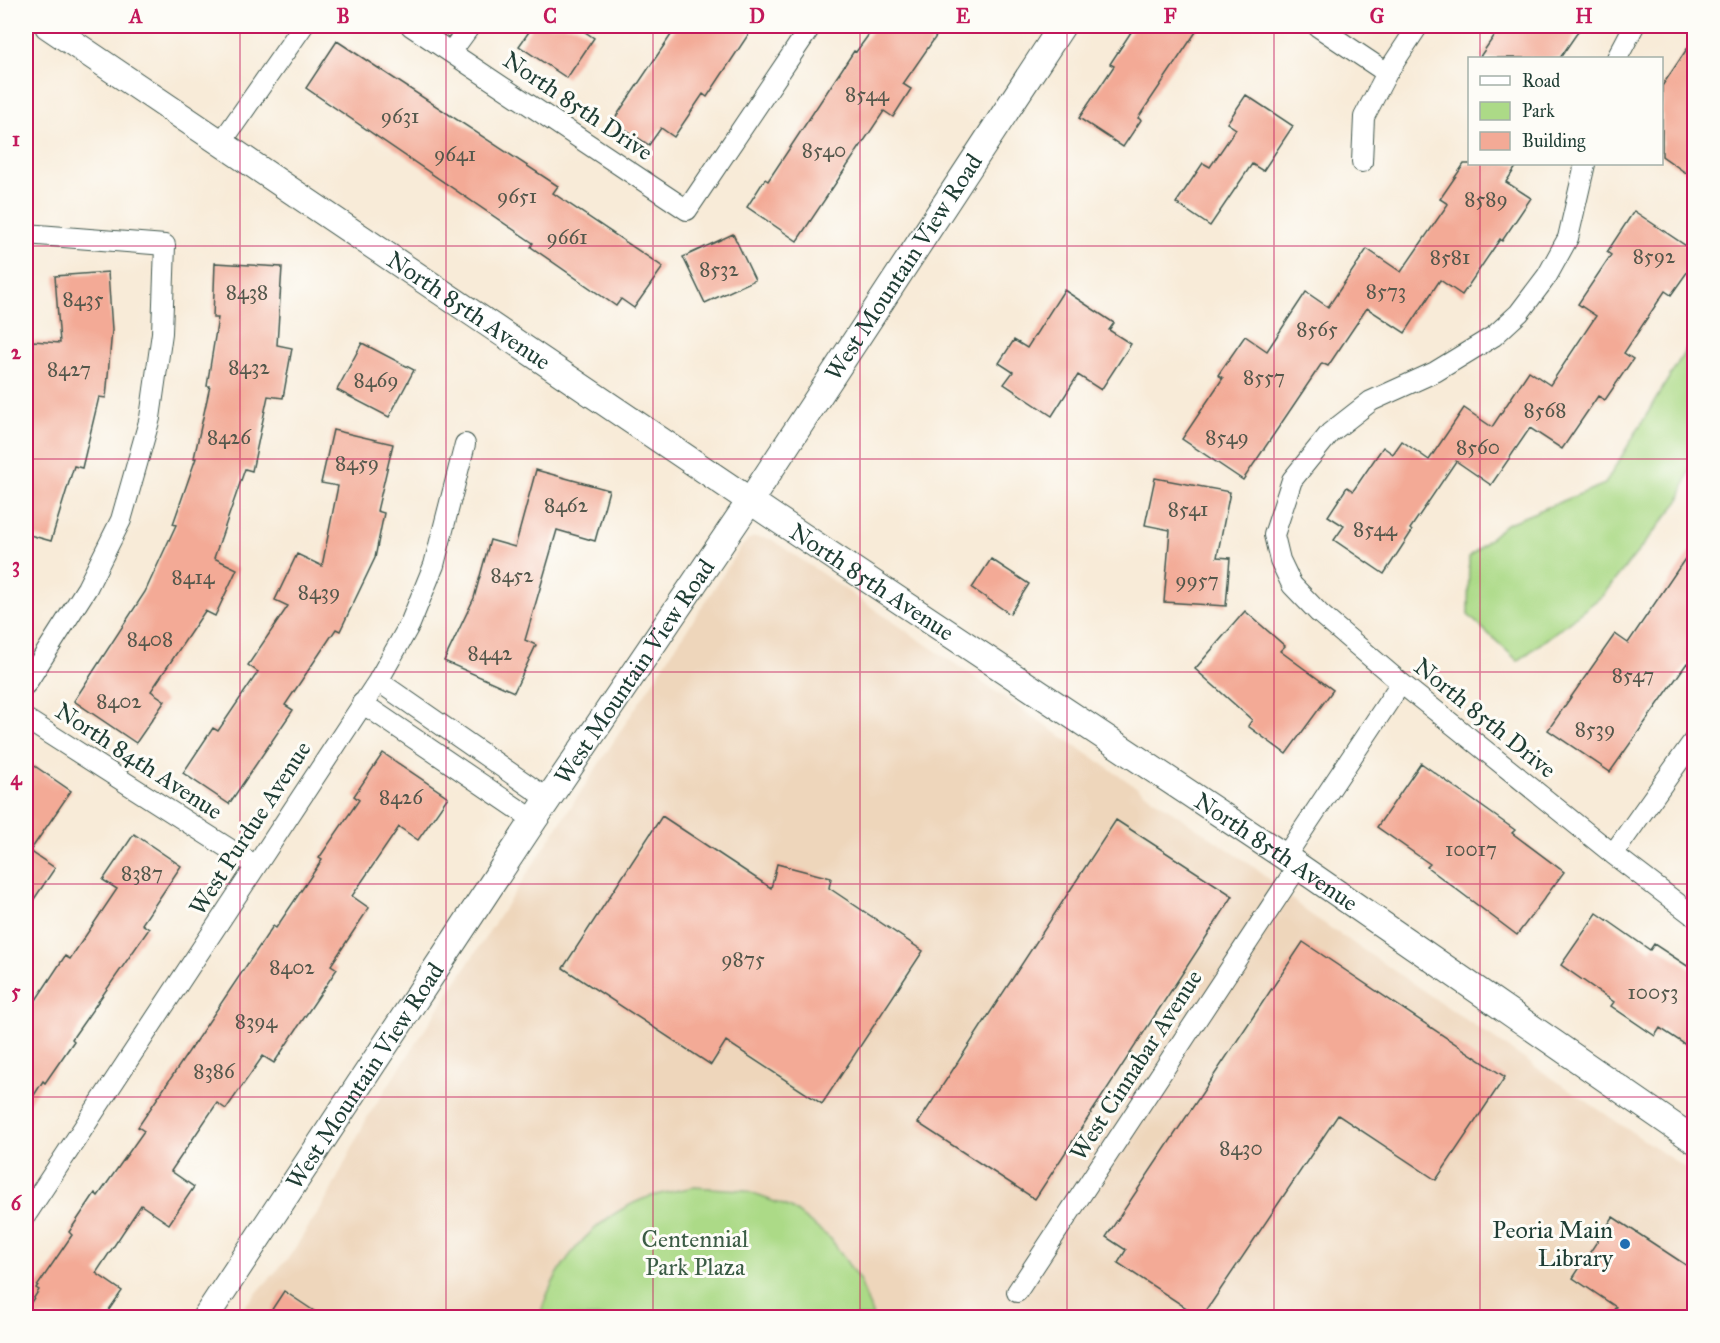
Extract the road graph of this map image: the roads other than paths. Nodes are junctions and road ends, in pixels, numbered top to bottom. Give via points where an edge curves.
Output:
1 (48, 26) edge
2 (303, 26) edge
3 (411, 26) edge
4 (470, 26) edge
5 (812, 26) edge
6 (1062, 26) edge
7 (1317, 26) edge
8 (1418, 26) edge
9 (1634, 26) edge
10 (451, 52) junction
11 (1618, 57) edge
12 (1387, 73) junction
13 (221, 143) junction
14 (1362, 162) dead end
15 (1585, 165) edge
16 (26, 234) edge
17 (465, 444) dead end
18 (750, 501) junction
19 (378, 681) junction
20 (1401, 683) junction
21 (26, 684) edge
22 (362, 703) junction
23 (26, 719) edge
24 (1695, 740) edge
25 (548, 799) junction
26 (534, 820) junction
27 (1613, 855) junction
28 (1292, 862) junction
29 (255, 866) junction
30 (1695, 916) edge
31 (1695, 1140) edge
32 (26, 1215) edge
33 (1017, 1292) dead end
34 (205, 1317) edge

1 - 13 street, North 85th Avenue
2 - 13 street
3 - 10 street, North 85th Drive
4 - 10 street
5 - 10 street, North 85th Drive via 687,210
6 - 18 street, West Mountain View Road
7 - 12 street
8 - 12 street
9 - 11 street
12 - 14 street via 1364,117
13 - 18 street, North 85th Avenue
15 - 20 street, North 85th Drive via 1568,238 1547,276 1519,313 1494,336 1435,372 1371,401 1330,433 1292,480 1274,535 1292,585
16 - 21 street via 165,245 162,333 150,418 121,520 87,588
17 - 19 street, West Purdue Avenue via 434,565 410,624
18 - 25 street, West Mountain View Road
18 - 28 street, North 85th Avenue
19 - 22 street, West Purdue Avenue
19 - 25 street
20 - 27 street, North 85th Drive
20 - 28 street, West Cinnabar Avenue
22 - 26 street
22 - 29 street, West Purdue Avenue
23 - 29 street, North 84th Avenue
24 - 27 street
25 - 26 street, West Mountain View Road
26 - 34 street, West Mountain View Road
27 - 30 street, North 85th Drive
28 - 31 street, North 85th Avenue
28 - 33 street, West Cinnabar Avenue
29 - 32 street, West Purdue Avenue

